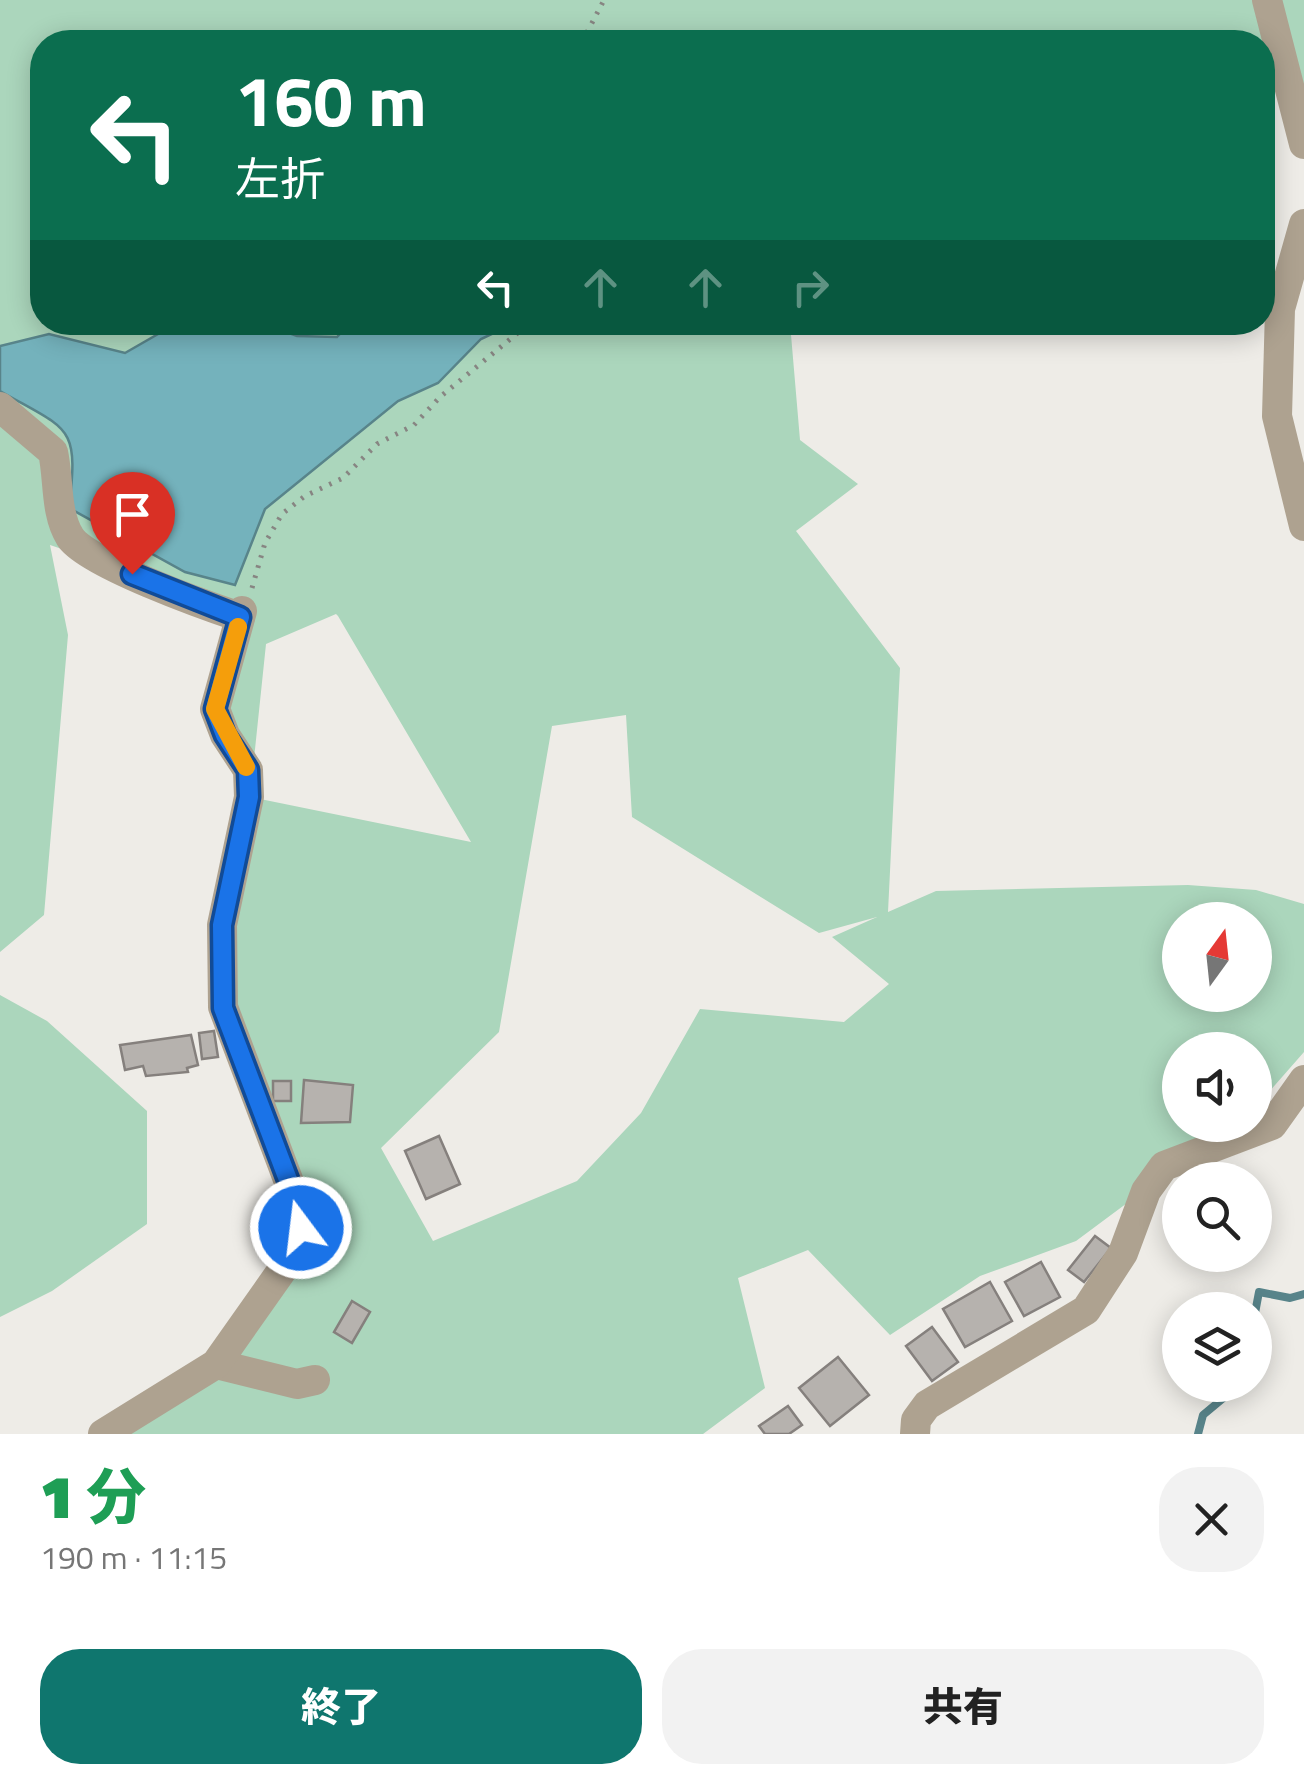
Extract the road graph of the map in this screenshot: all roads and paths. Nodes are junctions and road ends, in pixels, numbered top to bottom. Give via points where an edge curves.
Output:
1 (604, 0) edge
2 (1266, 0) edge
3 (588, 30) edge
4 (1274, 30) edge
5 (1275, 34) edge
6 (1304, 144) edge
7 (1304, 224) edge
8 (514, 335) edge
9 (0, 408) edge
10 (1304, 526) edge
11 (241, 614) junction
12 (1304, 1080) edge
13 (216, 1364) junction
14 (315, 1380) dead end
15 (103, 1434) edge
16 (915, 1434) edge

1 - 3 path
2 - 4 street
5 - 6 street
7 - 10 street via 1280,310 1277,416
8 - 11 path via 414,425 282,514
9 - 11 street via 54,452 62,518 72,541 154,587
11 - 13 street via 215,709 248,770 249,797 222,925 223,1008 301,1228 296,1249
12 - 16 street via 1272,1125 1164,1166 1146,1191 1123,1253 1086,1310 927,1405
13 - 14 street via 297,1384
13 - 15 street

